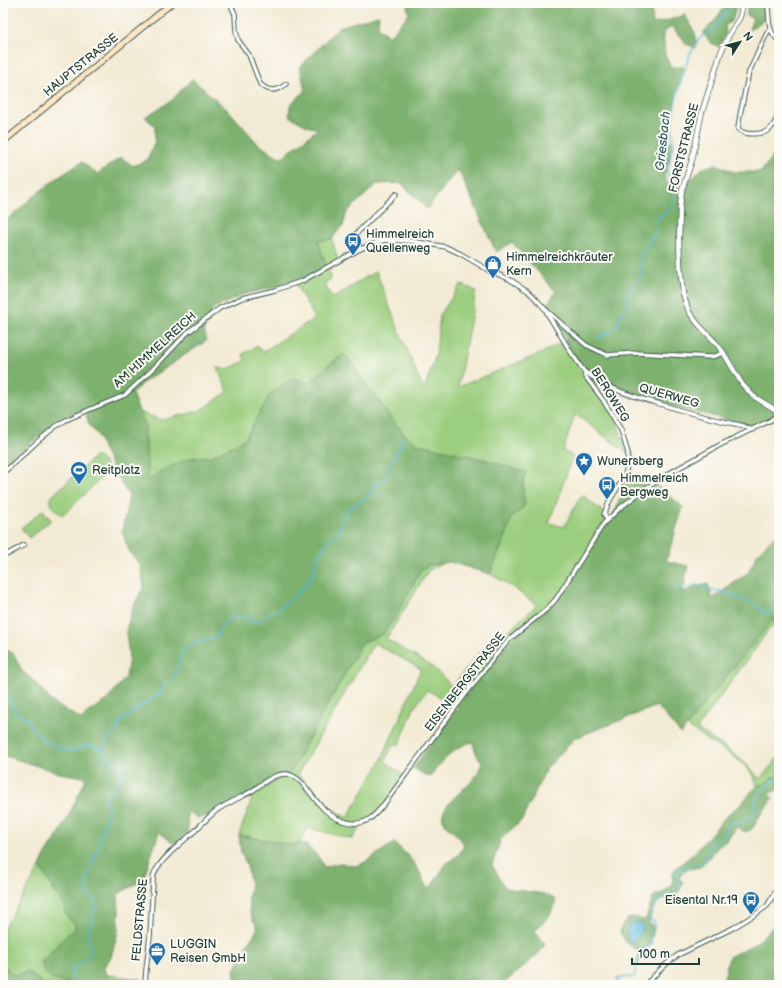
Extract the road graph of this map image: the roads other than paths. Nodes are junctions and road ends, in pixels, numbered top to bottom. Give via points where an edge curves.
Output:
1 (172, 3) edge
2 (230, 3) edge
3 (743, 3) edge
4 (768, 3) edge
5 (770, 29) junction
6 (779, 41) edge
7 (286, 84) dead end
8 (779, 114) edge
9 (3, 142) edge
10 (396, 194) dead end
11 (360, 249) junction
12 (545, 309) junction
13 (723, 352) junction
14 (584, 371) junction
15 (779, 412) edge
16 (752, 430) junction
17 (3, 474) edge
18 (607, 519) junction
19 (24, 545) dead end
20 (3, 555) edge
21 (217, 811) joint
22 (779, 886) edge
23 (146, 985) edge
24 (645, 985) edge

1 - 9 main road, HAUPTSTRASSE
2 - 7 street via 235,14 238,40 249,55 260,84 277,90
3 - 13 street, FORSTSTRASSE via 740,17 721,52 702,112 680,206 680,265 685,303 698,324
4 - 5 street
5 - 6 street
5 - 8 street via 748,72 738,129 746,133 766,132 773,126
10 - 11 street via 356,234
11 - 12 street, AM HIMMELREICH via 385,240 446,247 520,285
11 - 17 street, AM HIMMELREICH via 302,281 242,298 220,308 187,332 125,395 66,420 38,440
12 - 13 street, AM HIMMELREICH via 586,345 607,355 637,353 711,357
12 - 14 street, BERGWEG
13 - 15 street, FORSTSTRASSE via 742,384 753,396
14 - 16 street, QUERWEG via 617,391
14 - 18 street, BERGWEG via 621,430 628,453 626,472 604,514
15 - 16 street, EISENBERGSTRASSE via 771,420
16 - 18 street, EISENBERGSTRASSE via 668,474
18 - 21 street, EISENBERGSTRASSE via 556,599 499,651 371,818 354,823 336,818 319,805 300,781 289,774 273,778
19 - 20 street
21 - 23 street, FELDSTRASSE via 168,856 155,873
22 - 24 street via 766,906 756,914 678,955

